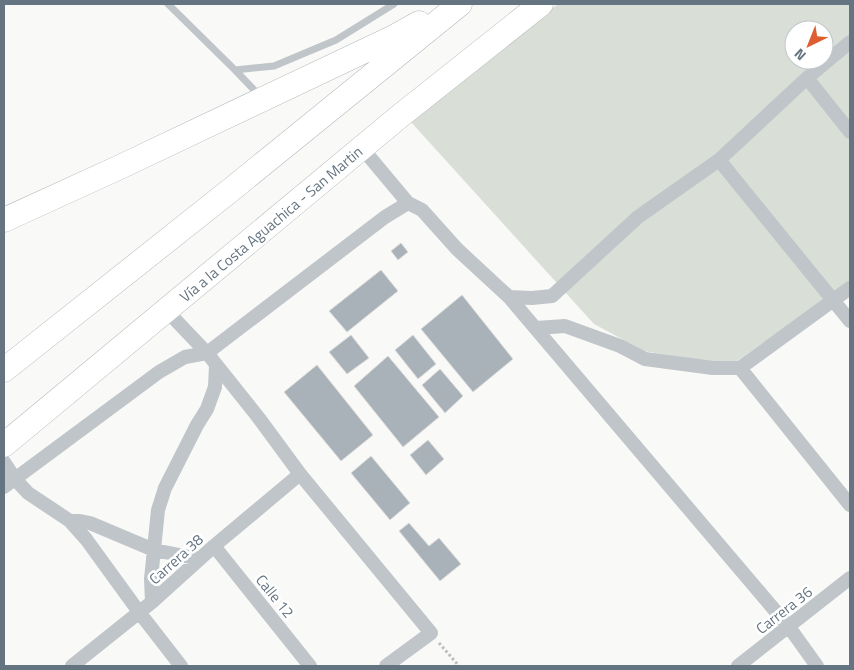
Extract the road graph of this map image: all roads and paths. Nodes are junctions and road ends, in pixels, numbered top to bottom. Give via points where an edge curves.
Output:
1 (168, 4) edge
2 (394, 4) edge
3 (454, 4) edge
4 (460, 4) edge
5 (541, 4) edge
6 (850, 42) edge
7 (234, 70) junction
8 (807, 78) junction
9 (263, 99) junction
10 (850, 132) edge
11 (362, 148) junction
12 (719, 160) junction
13 (408, 204) junction
14 (4, 220) edge
15 (850, 288) edge
16 (509, 297) junction
17 (834, 300) junction
18 (167, 311) junction
19 (850, 321) edge
20 (536, 328) junction
21 (207, 353) junction
22 (216, 365) junction
23 (740, 368) junction
24 (4, 370) edge
25 (4, 445) edge
26 (4, 462) edge
27 (300, 474) junction
28 (9, 483) edge
29 (850, 505) edge
30 (70, 521) junction
31 (214, 546) junction
32 (154, 550) junction
33 (200, 559) junction
34 (850, 578) edge
35 (152, 602) junction
36 (139, 612) junction
37 (789, 627) junction
38 (431, 633) junction
39 (72, 666) edge
40 (181, 666) edge
41 (310, 666) edge
42 (386, 666) edge
43 (459, 666) edge
44 (738, 666) edge
45 (817, 666) edge

1 - 7 lane
2 - 7 lane via 336,40 274,66
3 - 9 highway via 396,36
4 - 24 highway
5 - 11 highway, Vía a la Costa Aguachica - San Martin
6 - 8 street
7 - 9 lane
8 - 10 street
8 - 12 street
9 - 14 highway
11 - 13 street
11 - 18 highway, Vía a la Costa Aguachica - San Martin
12 - 16 street via 638,217 552,296
12 - 17 street
13 - 16 street via 422,210 457,249
13 - 21 street via 385,217
15 - 17 street
16 - 20 street
17 - 19 street
17 - 23 street
18 - 21 street
18 - 25 highway, Vía a la Costa Aguachica - San Martin
20 - 23 street via 565,326 645,359 713,368
20 - 37 street
21 - 22 street
21 - 28 street via 185,357 159,372
22 - 27 street
22 - 32 street via 215,387 207,410 162,496
23 - 29 street
26 - 28 street
27 - 31 street, Carrera 38
27 - 38 street
28 - 30 street
30 - 32 street via 90,523
30 - 36 street
31 - 33 street, Carrera 38
31 - 41 street, Calle 12
32 - 33 street
32 - 35 street
33 - 35 street, Carrera 38
34 - 37 street, Carrera 36
35 - 36 street, Carrera 38
36 - 39 street, Carrera 38
36 - 40 street
37 - 44 street, Carrera 36
37 - 45 street
38 - 42 street
38 - 43 path

